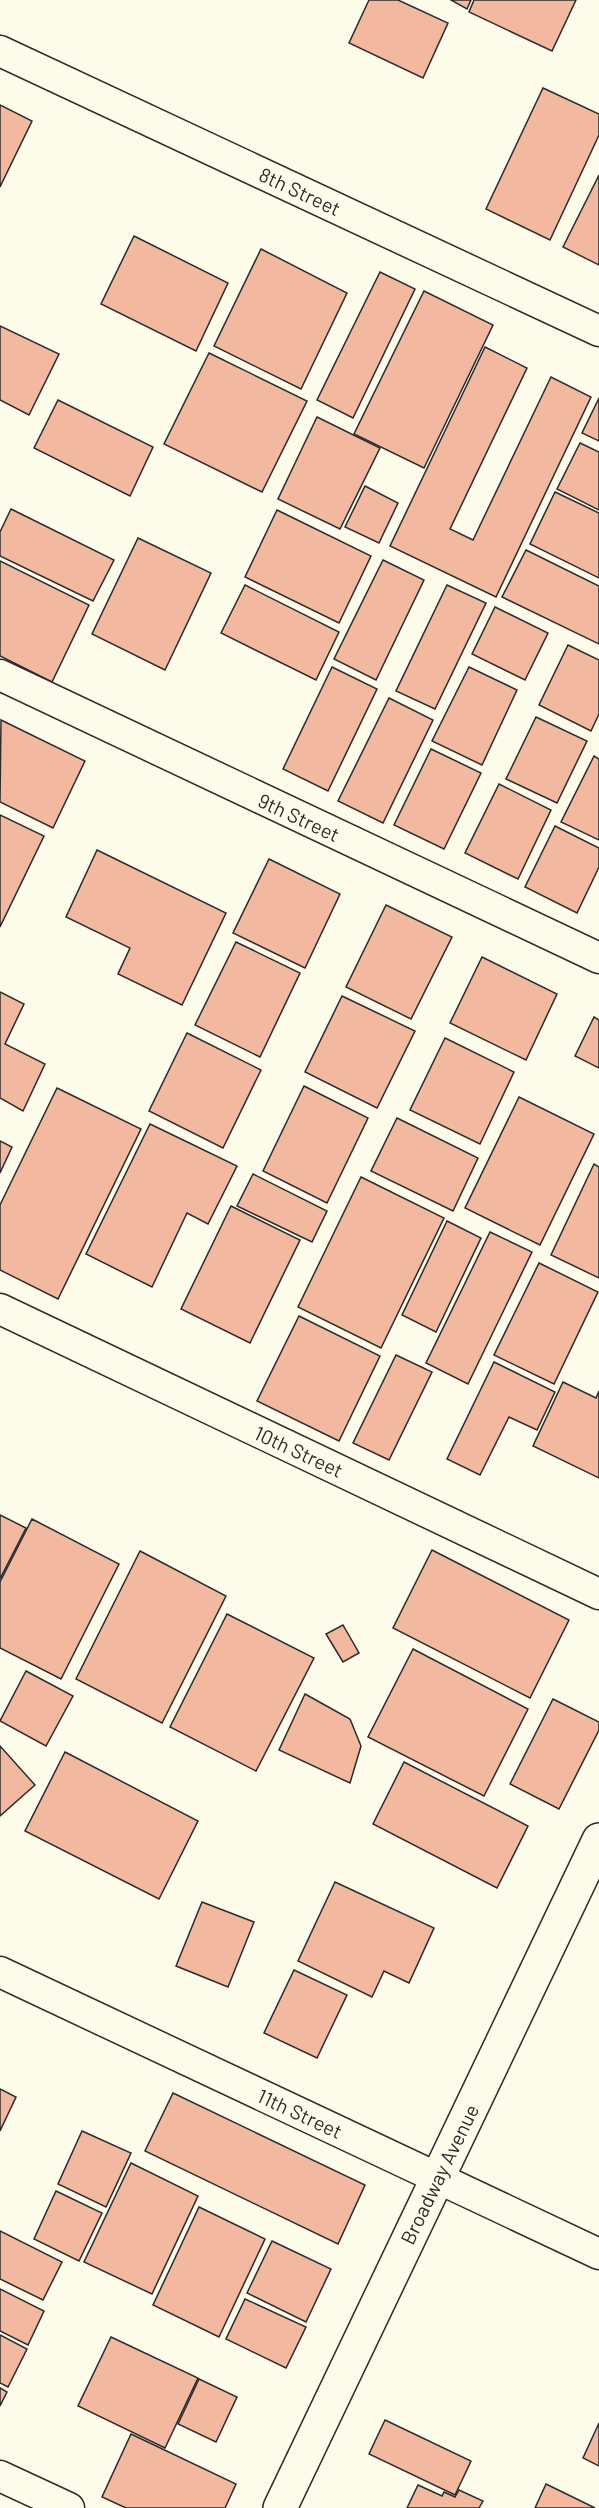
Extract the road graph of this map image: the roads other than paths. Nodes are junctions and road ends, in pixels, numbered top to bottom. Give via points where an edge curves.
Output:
1 (0, 51) edge
2 (599, 331) edge
3 (0, 675) edge
4 (599, 958) edge
5 (0, 1309) edge
6 (599, 1594) edge
7 (599, 1840) edge
8 (0, 1972) edge
9 (438, 2178) junction
10 (599, 2254) edge
11 (0, 2476) edge
12 (69, 2508) edge
13 (280, 2508) edge

1 - 2 street, 8th Street
3 - 4 street, 9th Street
5 - 6 street, 10th Street
7 - 9 street, Broadway Avenue
8 - 9 street, 11th Street
9 - 10 street, 11th Street
9 - 13 street, Broadway Avenue
11 - 12 street

